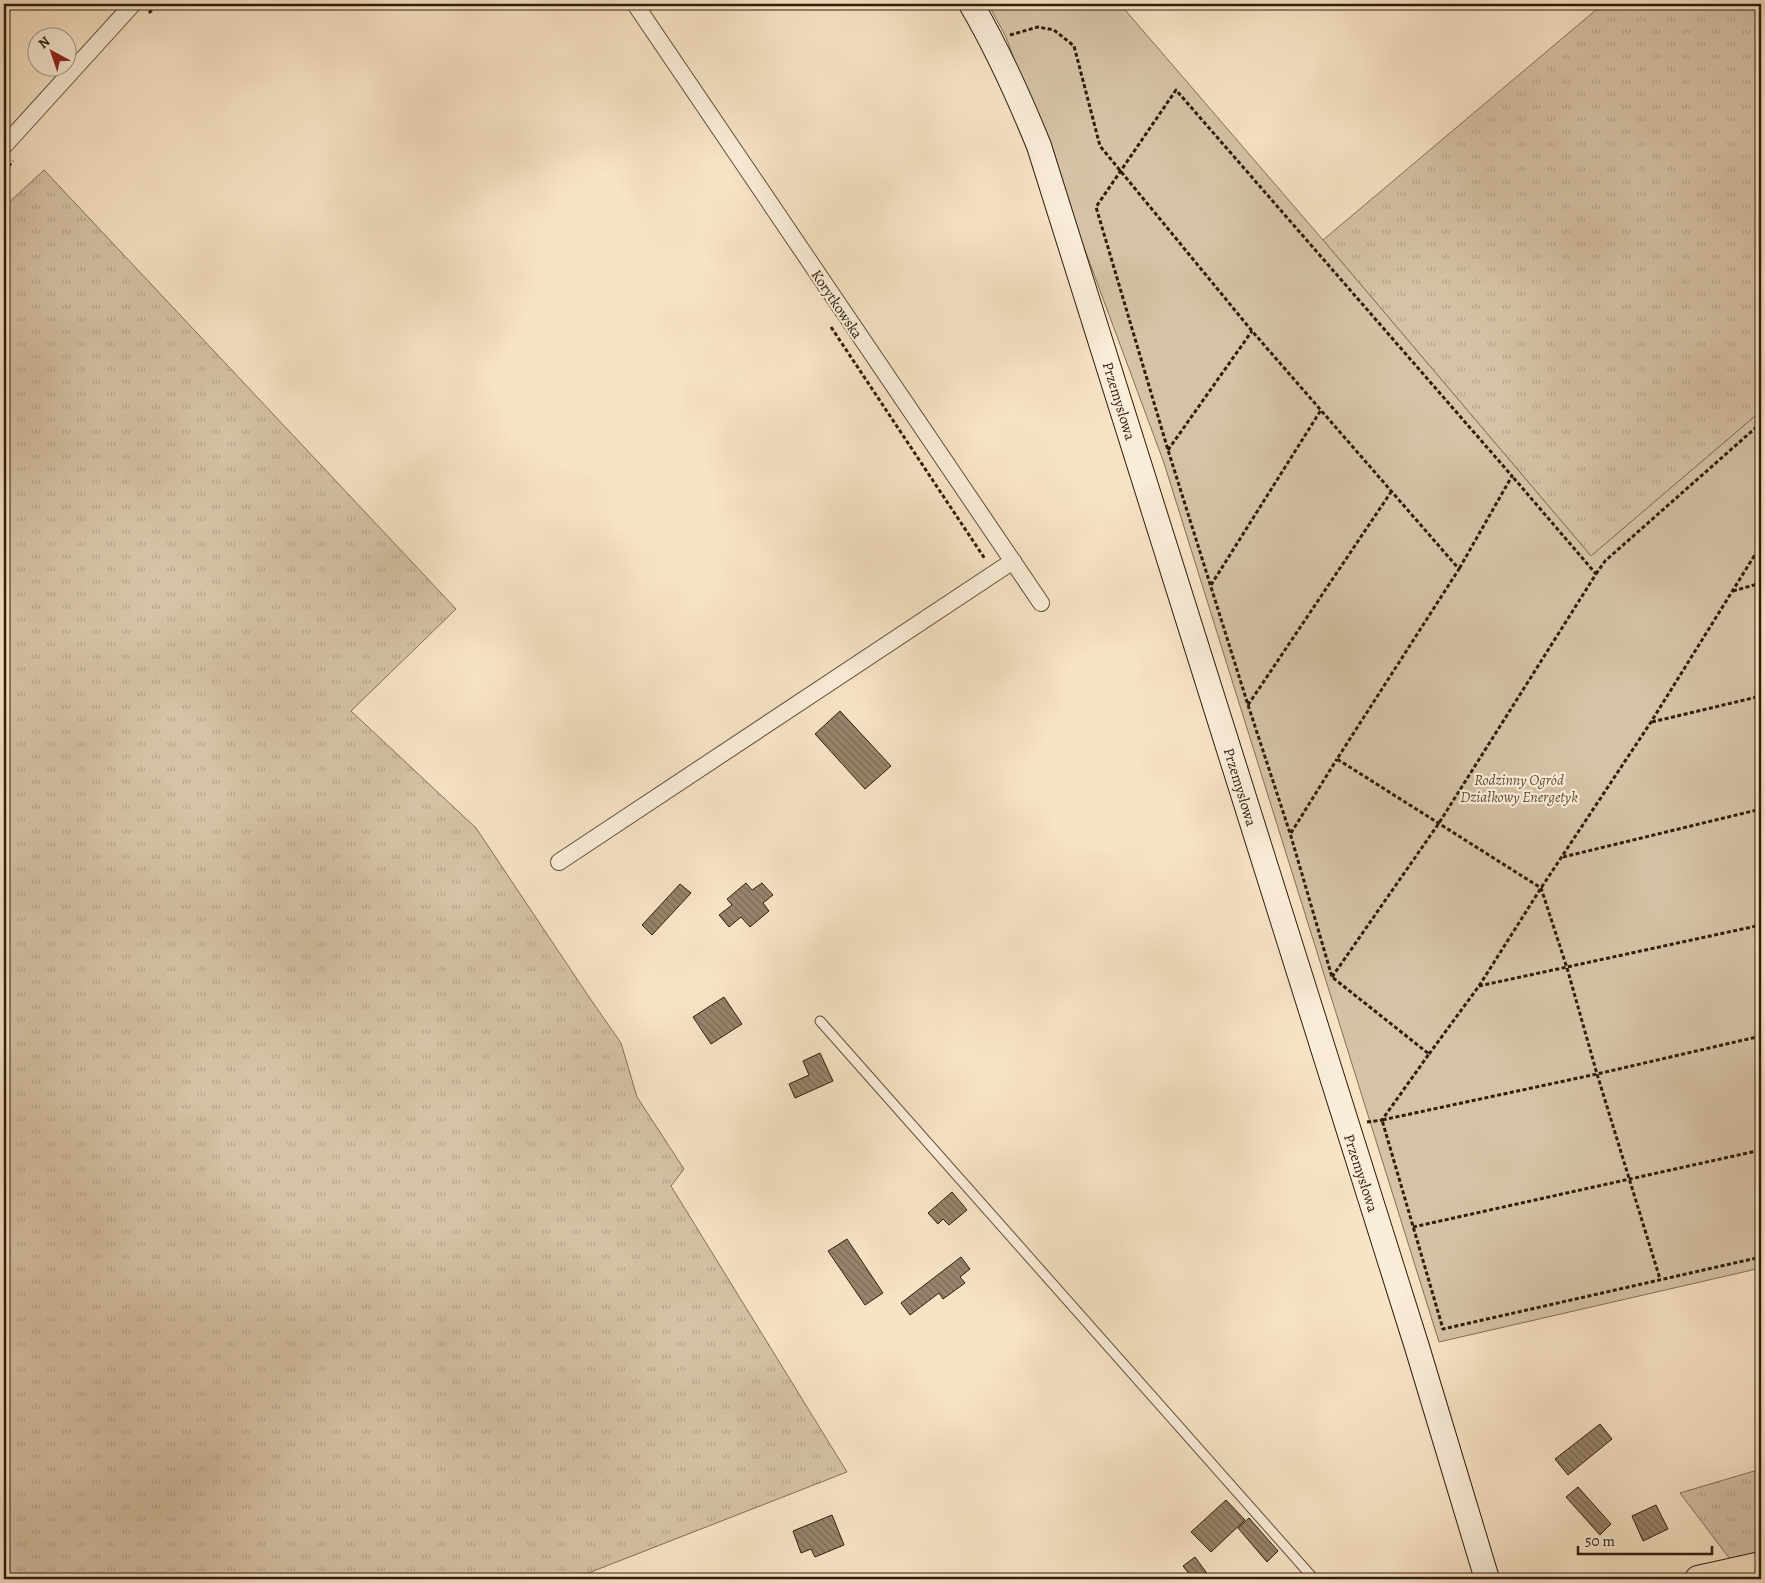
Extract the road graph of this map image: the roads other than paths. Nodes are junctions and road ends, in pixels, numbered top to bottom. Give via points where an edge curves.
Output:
1 (133, 4) edge
2 (971, 4) edge
3 (638, 5) edge
4 (4, 146) edge
5 (1013, 561) junction
6 (1041, 603) dead end
7 (559, 862) dead end
8 (820, 1021) dead end
9 (1761, 1566) edge
10 (1314, 1579) edge
11 (1487, 1579) edge
12 (1698, 1579) edge

1 - 4 street
2 - 11 main road, Przemysłowa via 1017,91 1039,146
3 - 5 street, Korytkowska
5 - 6 street, Korytkowska
5 - 7 street
8 - 10 lane
9 - 12 main road

